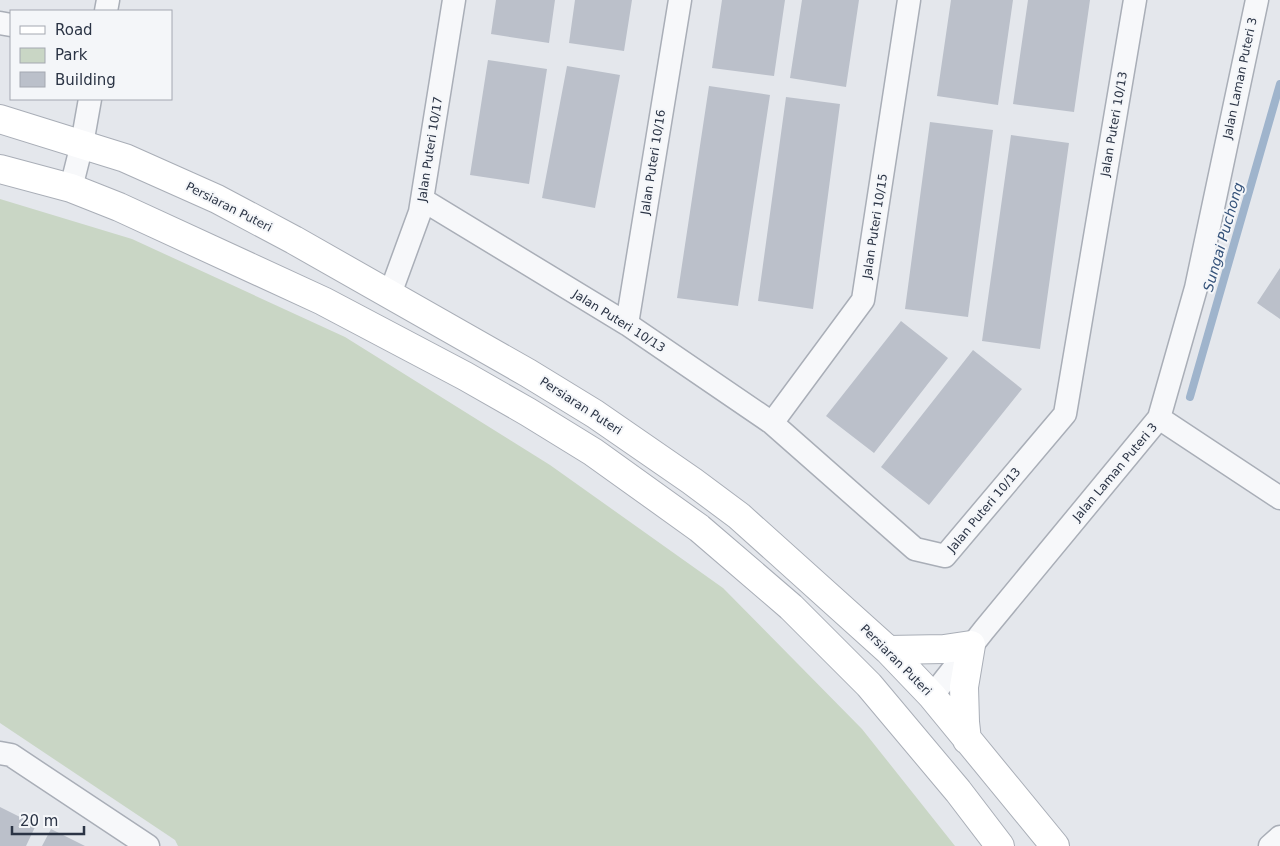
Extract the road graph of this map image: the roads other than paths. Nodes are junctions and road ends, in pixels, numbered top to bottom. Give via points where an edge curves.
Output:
1 (454, 0) edge
2 (680, 0) edge
3 (909, 0) edge
4 (1135, 0) edge
5 (1256, 0) edge
6 (90, 100) edge
7 (0, 119) edge
8 (82, 144) junction
9 (0, 168) edge
10 (71, 188) junction
11 (423, 200) junction
12 (390, 294) junction
13 (627, 324) junction
14 (1159, 418) junction
15 (772, 423) junction
16 (1280, 498) edge
17 (971, 645) junction
18 (888, 650) junction
19 (869, 685) junction
20 (932, 696) junction
21 (967, 740) junction
22 (6, 754) edge
23 (958, 791) junction
24 (1280, 837) edge
25 (148, 846) edge
26 (1000, 846) edge
27 (1055, 846) edge
28 (1270, 846) edge

1 - 11 street, Jalan Puteri 10/17
2 - 13 street, Jalan Puteri 10/16
3 - 15 street, Jalan Puteri 10/15 via 863,300
4 - 15 street, Jalan Puteri 10/13 via 1065,414 945,556 915,550
5 - 14 street, Jalan Laman Puteri 3 via 1196,288
6 - 8 street
7 - 8 main road, Persiaran Puteri
8 - 10 street
8 - 12 main road, Persiaran Puteri via 125,158 217,199
9 - 10 main road
10 - 19 main road via 323,301 466,376 593,452 699,528 792,607
11 - 12 street, Jalan Puteri 10/17
11 - 13 street, Jalan Puteri 10/13
12 - 18 main road, Persiaran Puteri via 596,414 692,481 739,516
13 - 15 street, Jalan Puteri 10/13
14 - 16 street
14 - 17 street, Jalan Laman Puteri 3
17 - 18 main road
17 - 20 street, Jalan Laman Puteri 3
17 - 21 main road via 964,687
18 - 20 main road, Persiaran Puteri
19 - 20 main road
19 - 23 main road
20 - 21 main road, Persiaran Puteri
20 - 23 main road via 933,722
21 - 27 main road, Persiaran Puteri
22 - 25 street
23 - 26 main road
24 - 28 street

